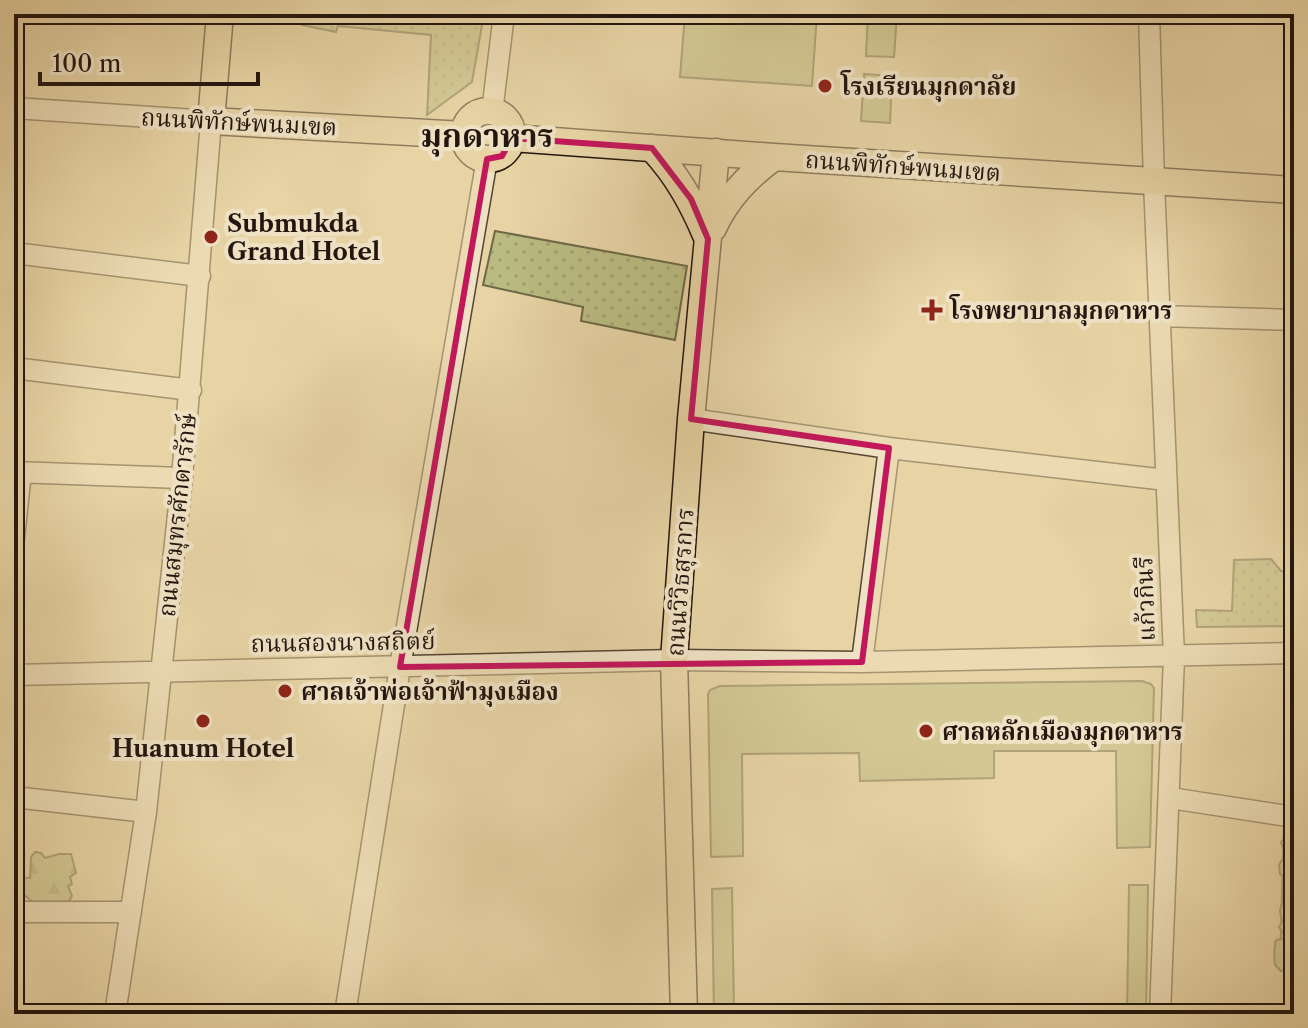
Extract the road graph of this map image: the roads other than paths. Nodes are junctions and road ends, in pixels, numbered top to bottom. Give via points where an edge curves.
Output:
1 (220, 14) edge
2 (504, 14) edge
3 (1149, 14) edge
4 (14, 108) edge
5 (492, 112) junction
6 (211, 121) junction
7 (464, 135) junction
8 (512, 138) junction
9 (652, 148) junction
10 (716, 152) junction
11 (774, 157) junction
12 (487, 159) junction
13 (1154, 182) junction
14 (1294, 190) edge
15 (708, 239) junction
16 (14, 253) edge
17 (200, 276) junction
18 (1159, 316) junction
19 (1294, 320) edge
20 (14, 368) edge
21 (191, 390) junction
22 (691, 419) junction
23 (889, 448) junction
24 (17, 472) edge
25 (182, 478) junction
26 (1166, 480) junction
27 (14, 538) edge
28 (1294, 653) edge
29 (1174, 657) junction
30 (674, 660) junction
31 (862, 662) junction
32 (400, 667) junction
33 (160, 671) junction
34 (14, 675) edge
35 (14, 797) edge
36 (1170, 798) junction
37 (146, 812) junction
38 (1294, 817) edge
39 (14, 912) edge
40 (131, 912) junction
41 (115, 1014) edge
42 (345, 1014) edge
43 (684, 1014) edge
44 (1160, 1014) edge

1 - 6 main road, ถนนสมุทรศักดารักษ์
2 - 5 street
3 - 13 street, แก้วกินรี
4 - 6 street, ถนนพิทักษ์พนมเขต
5 - 7 main road via 474,115
5 - 8 main road via 510,124
6 - 7 main road, ถนนพิทักษ์พนมเขต
6 - 17 street, ถนนสมุทรศักดารักษ์
7 - 12 main road via 469,150
8 - 9 main road, ถนนพิทักษ์พนมเขต
8 - 12 main road via 502,156
9 - 10 main road, ถนนพิทักษ์พนมเขต
9 - 15 main road via 691,199
10 - 11 main road, ถนนพิทักษ์พนมเขต
10 - 15 main road, ถนนวิวิธสุรการ
11 - 13 main road, ถนนพิทักษ์พนมเขต
11 - 15 main road via 723,206
12 - 32 street
13 - 14 main road, ถนนพิทักษ์พนมเขต
13 - 18 street, แก้วกินรี
15 - 22 main road, ถนนวิวิธสุรการ
16 - 17 street
17 - 21 street, ถนนสมุทรศักดารักษ์
18 - 19 street
18 - 26 street, แก้วกินรี
20 - 21 street
21 - 25 street, ถนนสมุทรศักดารักษ์
22 - 23 street
22 - 30 main road, ถนนวิวิธสุรการ
23 - 26 street
23 - 31 street
24 - 25 street
24 - 27 street
25 - 33 street, ถนนสมุทรศักดารักษ์
26 - 29 street, แก้วกินรี
28 - 29 street, ถนนสองนางสถิตย์
29 - 31 street, ถนนสองนางสถิตย์
29 - 36 street, แก้วกินรี
30 - 31 street, ถนนสองนางสถิตย์
30 - 32 street, ถนนสองนางสถิตย์
30 - 43 main road, ถนนวิวิธสุรการ
32 - 33 street, ถนนสองนางสถิตย์
32 - 42 street
33 - 34 street, ถนนสองนางสถิตย์
33 - 37 street, ถนนสมุทรศักดารักษ์
35 - 37 street
36 - 38 street
36 - 44 street, แก้วกินรี
37 - 40 street, ถนนสมุทรศักดารักษ์
39 - 40 street
40 - 41 street, ถนนสมุทรศักดารักษ์

